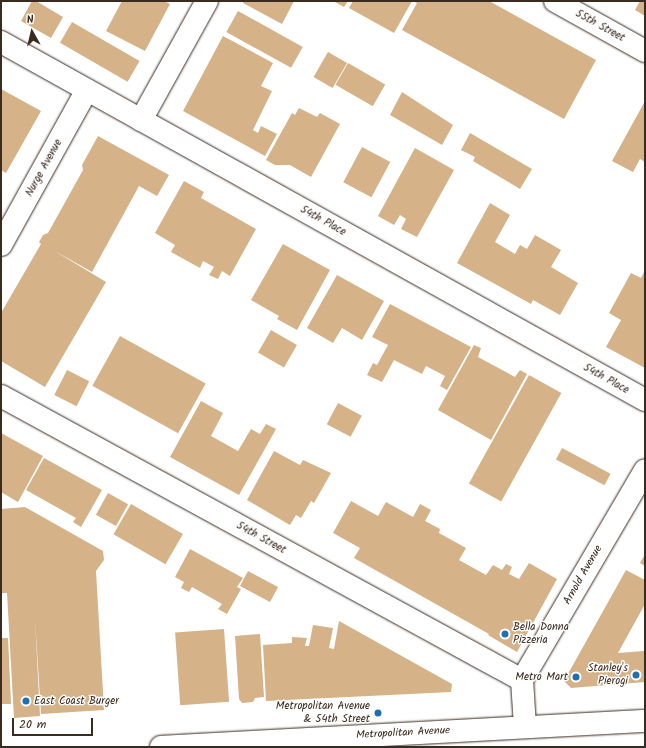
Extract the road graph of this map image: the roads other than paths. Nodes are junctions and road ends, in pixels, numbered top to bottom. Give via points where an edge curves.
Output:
1 (207, 1) edge
2 (555, 1) edge
3 (1, 42) edge
4 (645, 51) edge
5 (87, 90) junction
6 (141, 120) junction
7 (1, 245) edge
8 (1, 396) edge
9 (645, 400) edge
10 (645, 470) edge
11 (522, 680) junction
12 (645, 721) edge
13 (525, 727) junction
14 (161, 747) edge

1 - 6 street
2 - 4 street, 55th Street
3 - 5 street, 54th Place
5 - 6 street, 54th Place
5 - 7 street, Nurge Avenue
6 - 9 street, 54th Place
8 - 11 street, 54th Street
10 - 11 street, Arnold Avenue
11 - 13 street
12 - 13 street, Metropolitan Avenue
13 - 14 street, Metropolitan Avenue

